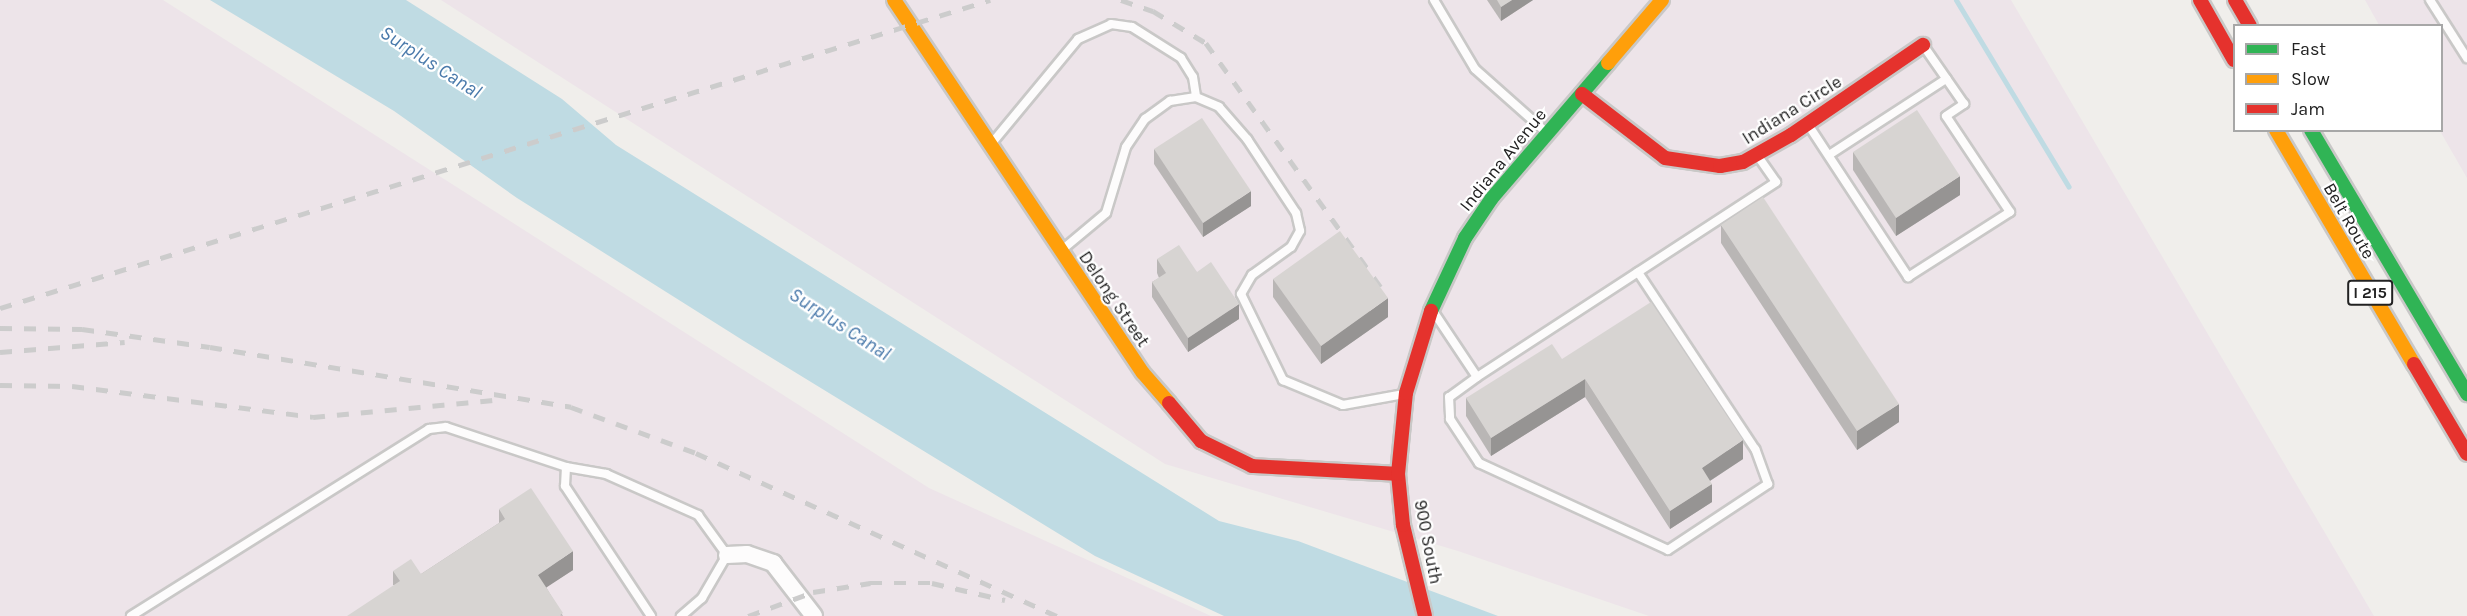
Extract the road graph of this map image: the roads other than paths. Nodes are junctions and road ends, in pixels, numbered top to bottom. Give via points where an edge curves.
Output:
1 (894, 0) edge
2 (1434, 0) edge
3 (1662, 0) edge
4 (2200, 0) edge
5 (2235, 0) edge
6 (2430, 0) edge
7 (2249, 24) edge
8 (1923, 45) joint
9 (2233, 57) edge
10 (2467, 58) edge
11 (1947, 79) junction
12 (1582, 94) junction
13 (1196, 97) junction
14 (1808, 123) junction
15 (2277, 132) edge
16 (2312, 132) edge
17 (1547, 133) junction
18 (990, 146) junction
19 (1758, 155) junction
20 (1829, 155) junction
21 (1060, 251) junction
22 (1638, 272) junction
23 (1431, 308) junction
24 (1477, 377) junction
25 (1406, 393) junction
26 (2467, 394) edge
27 (2467, 454) edge
28 (566, 467) junction
29 (1398, 474) junction
30 (727, 555) junction
31 (131, 616) edge
32 (651, 616) edge
33 (681, 616) edge
34 (814, 616) edge
35 (1425, 616) edge

1 - 18 main road, Delong Street
2 - 17 lane via 1475,69
3 - 12 main road, Indiana Avenue
4 - 9 main road
5 - 7 main road
6 - 10 lane
8 - 11 lane
8 - 14 main road, Indiana Circle
11 - 20 lane
11 - 20 lane via 1964,104 1946,116 2010,212 2001,218 1908,277
12 - 17 main road, Indiana Avenue
12 - 19 main road, Indiana Circle via 1665,158 1720,166
13 - 18 lane via 1193,77 1181,58 1132,27 1111,24 1078,39
13 - 21 lane via 1170,101 1145,119 1126,147 1106,213
13 - 25 lane via 1219,107 1247,139 1296,213 1300,231 1291,247 1252,275 1241,294 1283,380 1343,405
14 - 19 main road, Indiana Circle
14 - 20 lane
15 - 27 main road, Belt Route / I 215
16 - 26 main road, Belt Route / I 215
17 - 23 main road, Indiana Avenue via 1476,222
18 - 21 main road, Delong Street
19 - 22 lane via 1776,182
21 - 29 main road, Delong Street via 1161,397 1201,441 1252,466
22 - 24 lane
22 - 24 lane via 1755,449 1768,484 1668,550 1479,463 1450,420 1449,397
23 - 24 lane
23 - 25 main road, Indiana Avenue
25 - 29 main road, Indiana Avenue
28 - 30 lane via 606,474 698,515
28 - 31 lane via 446,427 429,429
28 - 32 lane via 565,486
29 - 35 main road, 900 South via 1403,525
30 - 33 lane via 702,598
30 - 34 street via 747,554 773,563

